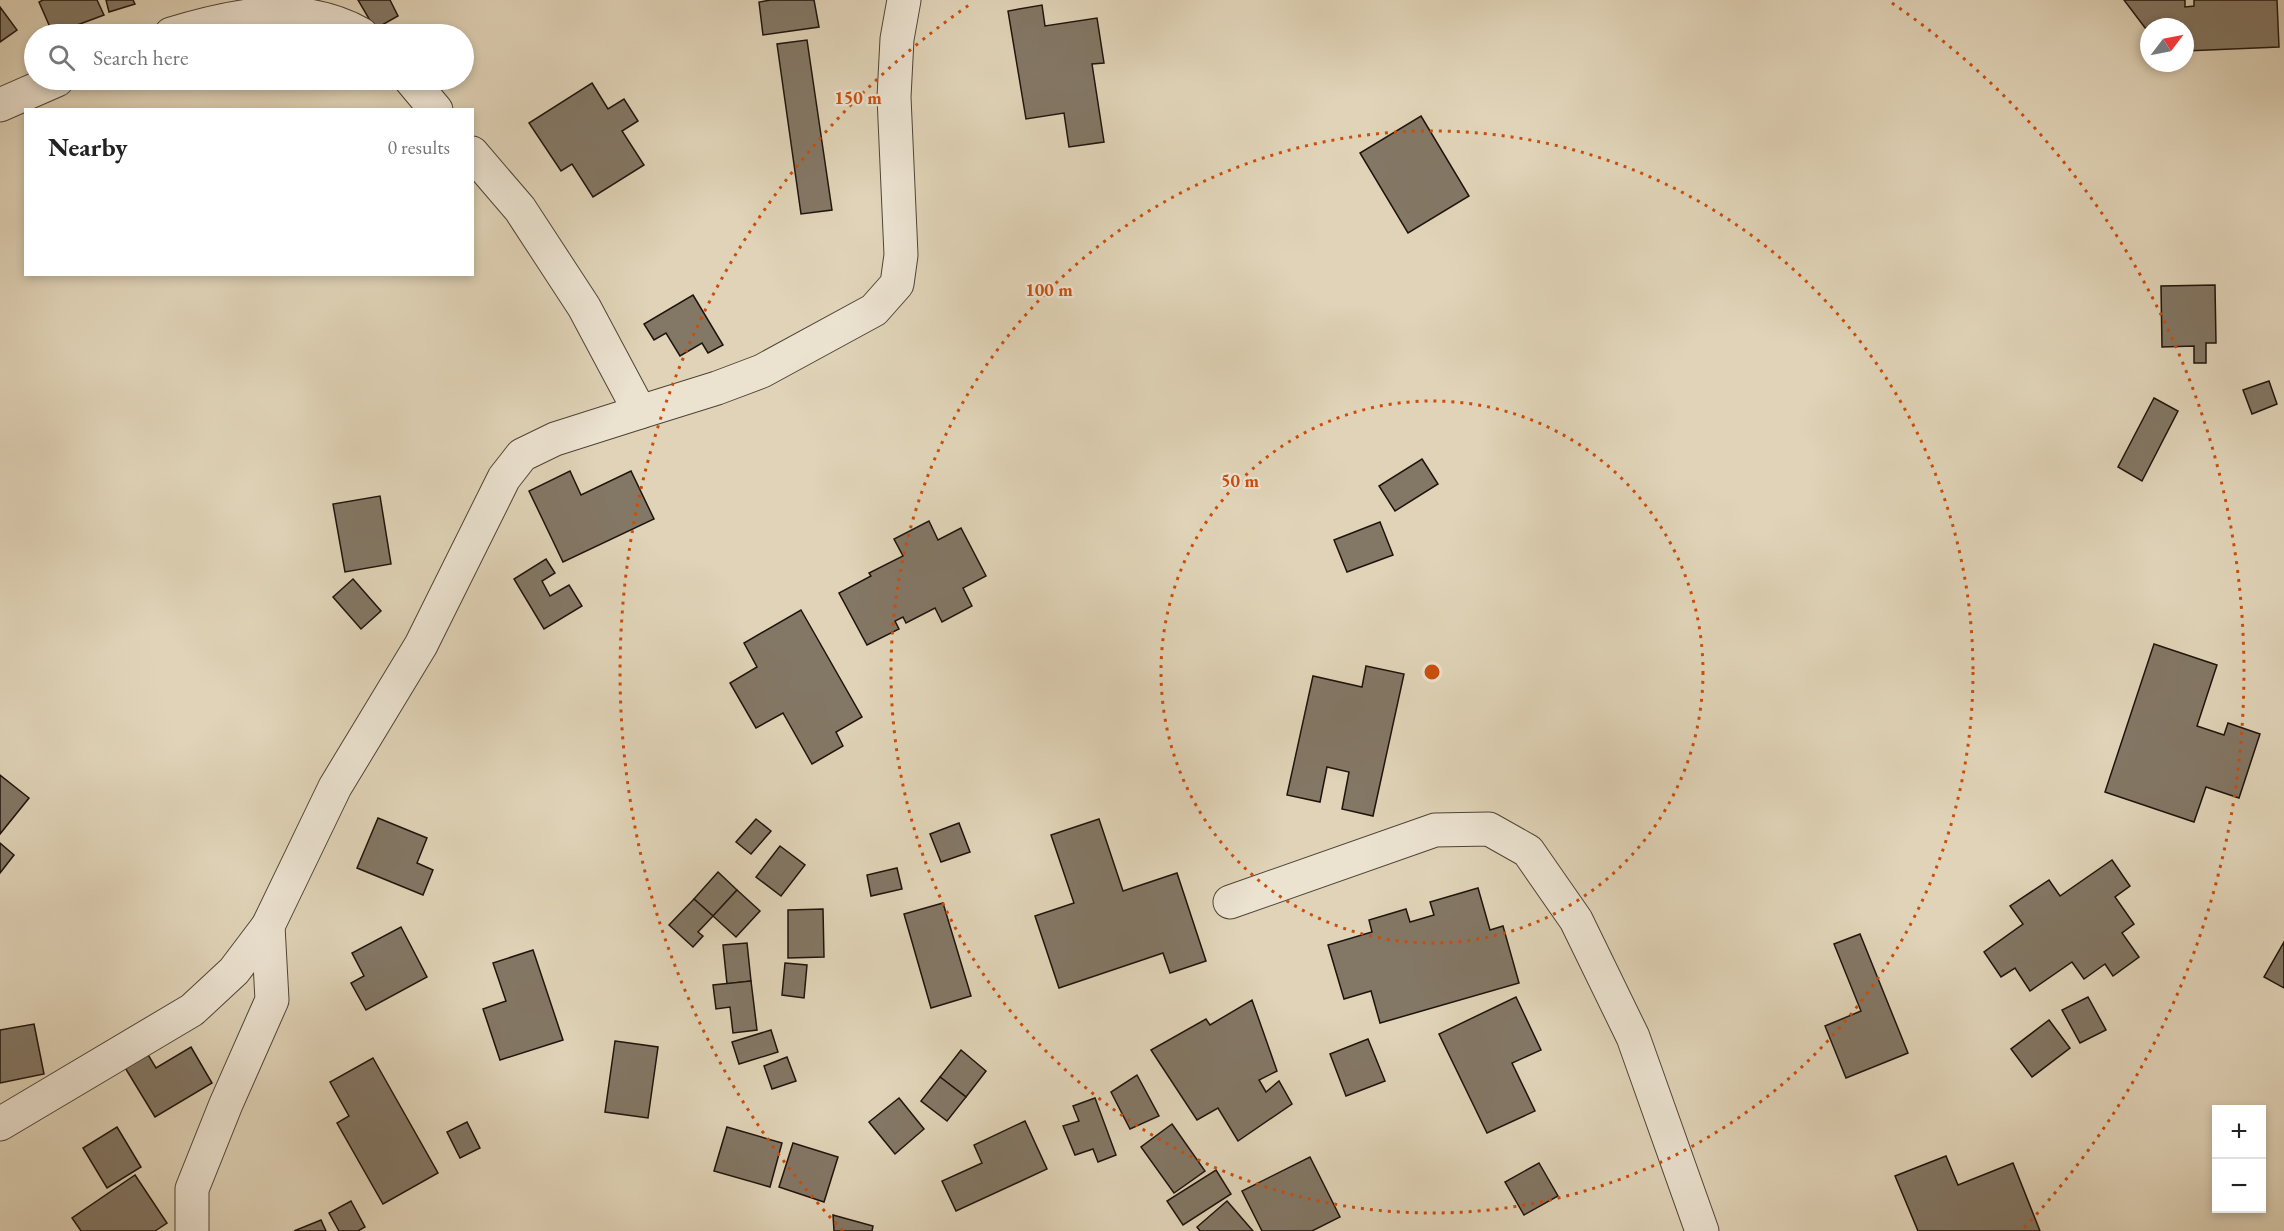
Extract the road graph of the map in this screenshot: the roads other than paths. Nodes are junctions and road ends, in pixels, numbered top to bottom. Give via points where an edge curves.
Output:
1 (904, 0) edge
2 (204, 24) edge
3 (340, 24) edge
4 (34, 90) edge
5 (419, 90) edge
6 (0, 105) edge
7 (434, 108) edge
8 (474, 155) edge
9 (640, 412) junction
10 (1230, 902) dead end
11 (268, 926) junction
12 (0, 1124) edge
13 (192, 1231) edge
14 (1702, 1231) edge

1 - 9 street via 894,97 901,255 897,284 874,310 762,371
2 - 3 street via 271,9 317,12
4 - 6 street
5 - 7 street
8 - 9 street via 520,209 577,297
9 - 11 street via 555,439 522,455 504,478 421,645 335,787
10 - 14 street via 1435,830 1489,829 1528,851 1576,920 1633,1037
11 - 12 street via 234,971 192,1010
11 - 13 street via 272,1000 192,1190

